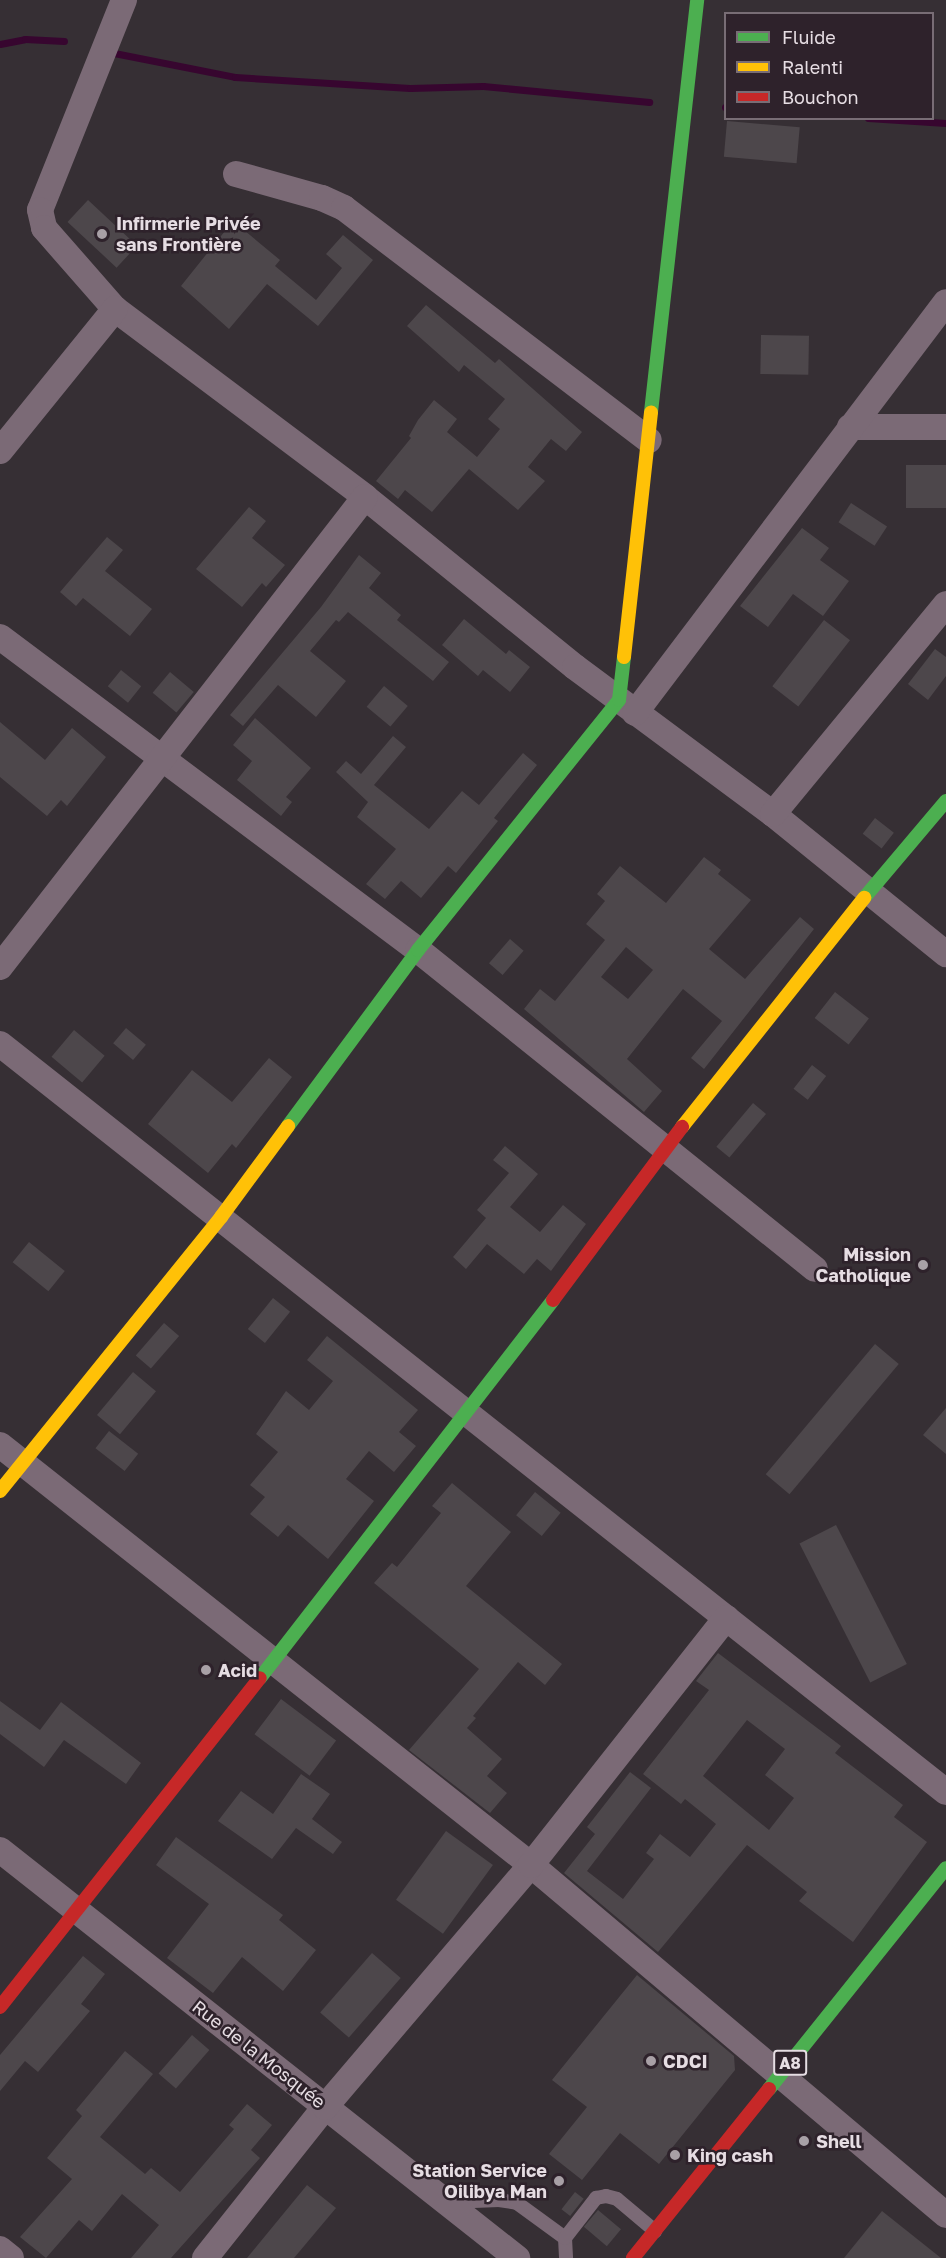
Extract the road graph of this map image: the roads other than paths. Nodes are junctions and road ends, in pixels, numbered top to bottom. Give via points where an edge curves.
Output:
1 (124, 0) edge
2 (698, 0) edge
3 (236, 174) dead end
4 (946, 302) edge
5 (115, 309) junction
6 (850, 427) junction
7 (946, 427) edge
8 (649, 440) junction
9 (0, 451) edge
10 (364, 497) junction
11 (946, 604) edge
12 (0, 637) edge
13 (627, 706) junction
14 (161, 760) junction
15 (946, 801) edge
16 (773, 814) junction
17 (868, 893) junction
18 (418, 950) junction
19 (946, 954) edge
20 (0, 968) edge
21 (0, 1044) edge
22 (665, 1149) junction
23 (221, 1217) junction
24 (815, 1269) dead end
25 (469, 1413) junction
26 (0, 1445) edge
27 (23, 1463) junction
28 (0, 1491) edge
29 (726, 1618) junction
30 (273, 1663) junction
31 (946, 1792) edge
32 (0, 1850) edge
33 (531, 1865) junction
34 (946, 1868) edge
35 (76, 1910) junction
36 (0, 2007) edge
37 (778, 2077) junction
38 (325, 2107) junction
39 (448, 2202) junction
40 (946, 2215) edge
41 (655, 2231) junction
42 (565, 2238) junction
43 (0, 2249) edge
44 (11, 2258) edge
45 (205, 2258) edge
46 (517, 2258) edge
47 (566, 2258) edge
48 (633, 2258) edge

1 - 5 street via 40,210 44,228
2 - 8 street
3 - 8 street via 344,208
4 - 6 street
5 - 9 street
5 - 10 street
6 - 7 street
6 - 13 street
8 - 13 street
10 - 13 street
10 - 14 street
11 - 16 street
12 - 14 street
13 - 16 street
13 - 18 street
14 - 18 street
14 - 20 street
15 - 17 street
16 - 17 street
17 - 19 street
17 - 22 street
18 - 22 street
18 - 23 street
21 - 23 street
22 - 24 street
22 - 25 street
23 - 25 street
23 - 27 street
25 - 29 street
25 - 30 street
26 - 27 street
27 - 28 street
27 - 30 street
29 - 31 street
29 - 33 street
30 - 33 street
30 - 35 street
32 - 35 street, Rue de la Mosquée
33 - 37 street
33 - 38 street
34 - 37 street, A8
35 - 36 street
35 - 38 street, Rue de la Mosquée
37 - 40 street
37 - 41 street, A8
38 - 39 street, Rue de la Mosquée
38 - 45 street
39 - 42 lane via 499,2200 517,2204
39 - 46 street, Rue de la Mosquée
41 - 42 lane via 617,2199 606,2196 596,2198
41 - 48 street, A8
42 - 47 lane
43 - 44 street

